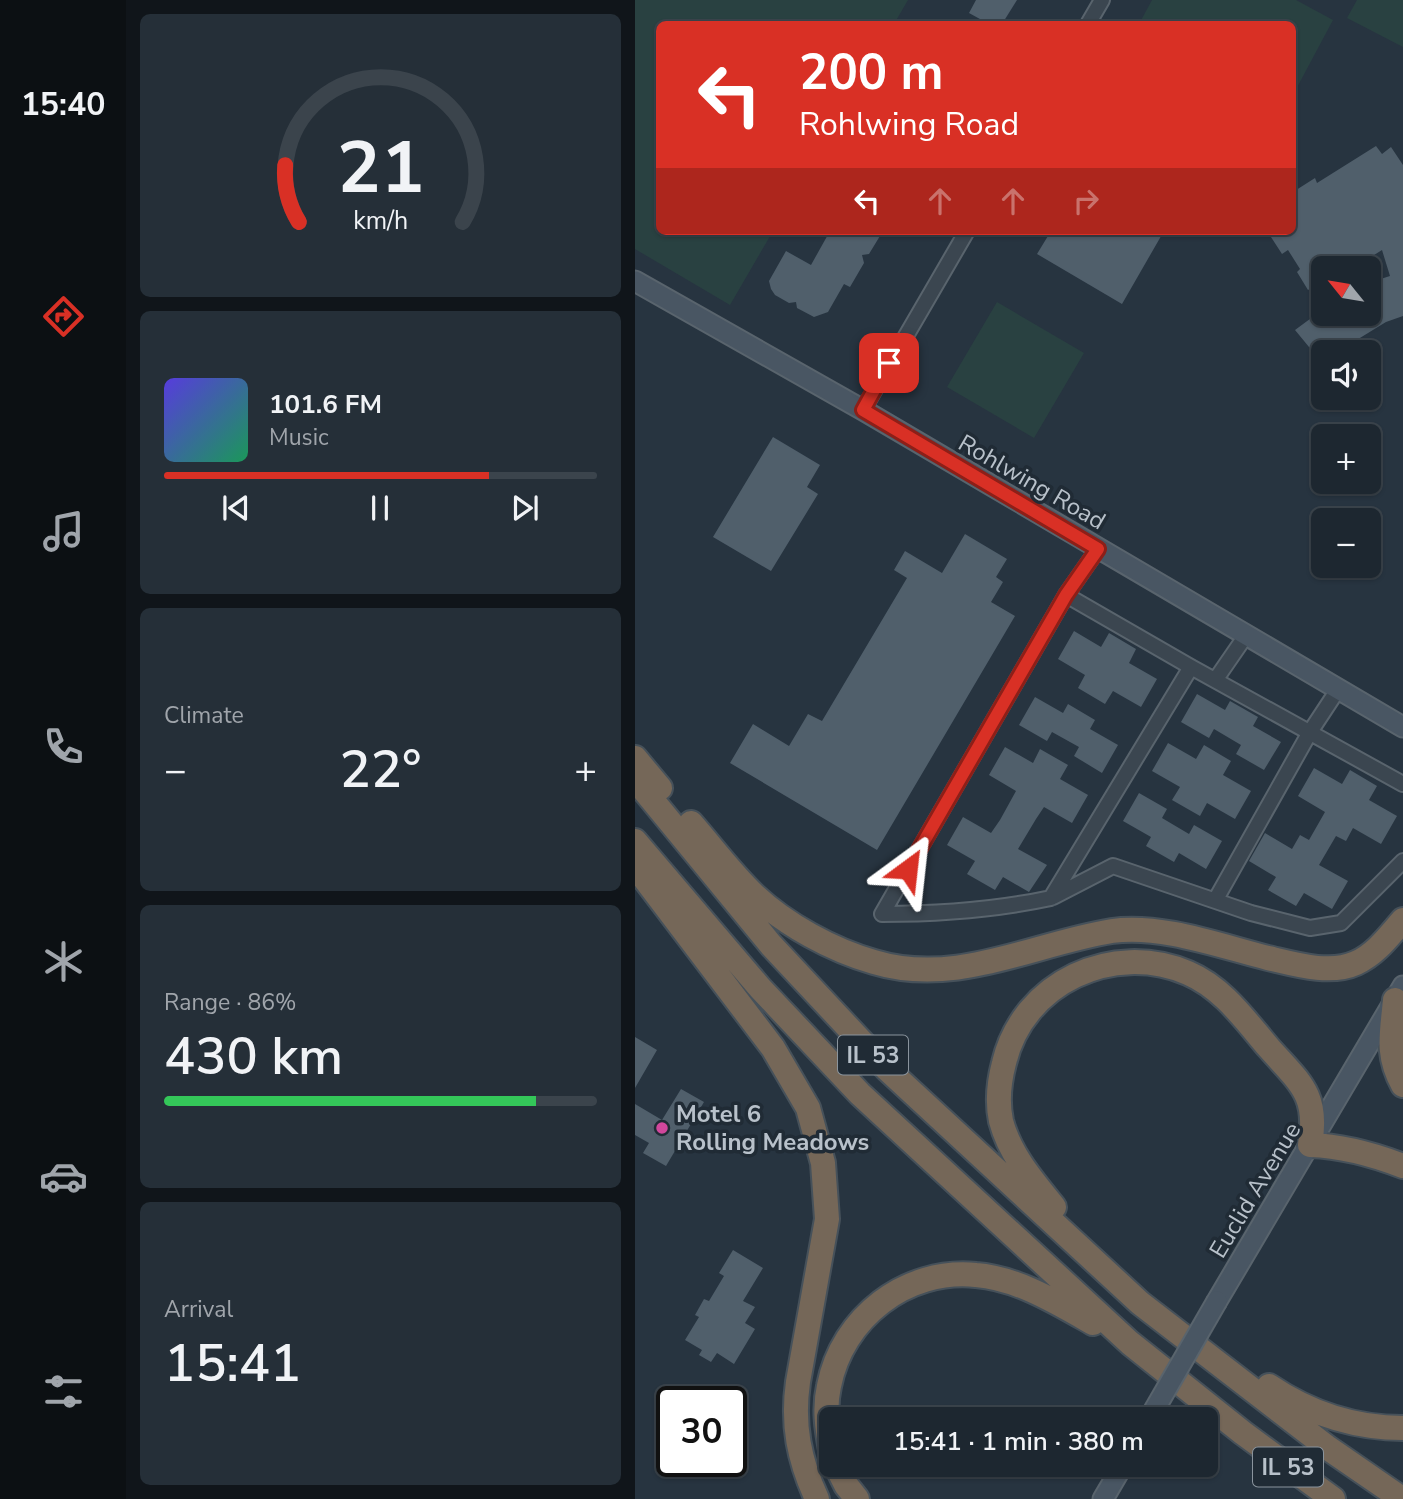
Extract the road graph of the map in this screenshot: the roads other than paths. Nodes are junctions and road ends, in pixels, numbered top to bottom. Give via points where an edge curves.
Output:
1 (1102, 0) edge
2 (1090, 21) edge
3 (965, 235) edge
4 (635, 281) edge
5 (863, 410) junction
6 (1098, 549) junction
7 (1066, 595) junction
8 (1247, 634) junction
9 (1191, 667) junction
10 (1216, 679) junction
11 (1339, 688) junction
12 (1403, 727) edge
13 (1311, 732) junction
14 (635, 758) edge
15 (635, 779) edge
16 (1403, 784) edge
17 (635, 841) edge
18 (1403, 861) edge
19 (635, 866) edge
20 (1051, 898) junction
21 (1216, 899) junction
22 (1403, 920) edge
23 (1399, 993) edge
24 (1403, 1085) edge
25 (1310, 1145) junction
26 (1403, 1166) edge
27 (1140, 1303) junction
28 (1179, 1335) junction
29 (1130, 1343) junction
30 (827, 1407) edge
31 (1156, 1407) edge
32 (1403, 1428) edge
33 (1243, 1433) junction
34 (843, 1477) edge
35 (1116, 1477) edge
36 (817, 1499) edge
37 (857, 1499) edge
38 (1103, 1499) edge
39 (1311, 1499) edge
40 (1333, 1499) edge
41 (1402, 1499) edge

1 - 2 street
3 - 5 street
4 - 5 main road, Rohlwing Road
5 - 6 main road, Rohlwing Road
6 - 7 street
6 - 8 main road, Rohlwing Road
7 - 9 street
7 - 20 street via 882,915 991,908
8 - 10 street
8 - 11 main road, Rohlwing Road
9 - 10 street
9 - 20 street
10 - 13 street
11 - 12 main road, Rohlwing Road
11 - 13 street
13 - 16 street
13 - 21 street
14 - 22 highway via 754,895 809,933 854,956 887,966 920,971 957,969 1130,930 1169,934 1322,968 1355,964 1380,946
15 - 27 highway, IL 53 via 739,908 832,1012 887,1069
17 - 29 highway, IL 53 via 760,988 860,1094
18 - 21 street via 1341,923 1310,928
19 - 36 highway via 773,1048 808,1108 823,1163 827,1219 794,1407 795,1430
20 - 21 street via 1113,866
23 - 24 highway via 1391,1048 1393,1067
23 - 25 main road, Euclid Avenue
25 - 26 highway via 1347,1149
25 - 27 highway via 1312,1107 1303,1087 1231,1003 1199,978 1147,962 1101,965 1081,972 1033,1006 1005,1057 999,1101 1009,1144 1059,1214 1096,1248
25 - 31 main road, Euclid Avenue, bridge
27 - 28 highway, IL 53
28 - 32 highway via 1307,1408 1373,1427
28 - 41 highway, IL 53
29 - 30 highway via 1064,1306 1002,1280 957,1274 916,1282 877,1305 849,1336 831,1375
29 - 33 highway, IL 53
33 - 39 highway
33 - 40 highway, IL 53
34 - 37 highway
35 - 38 main road

